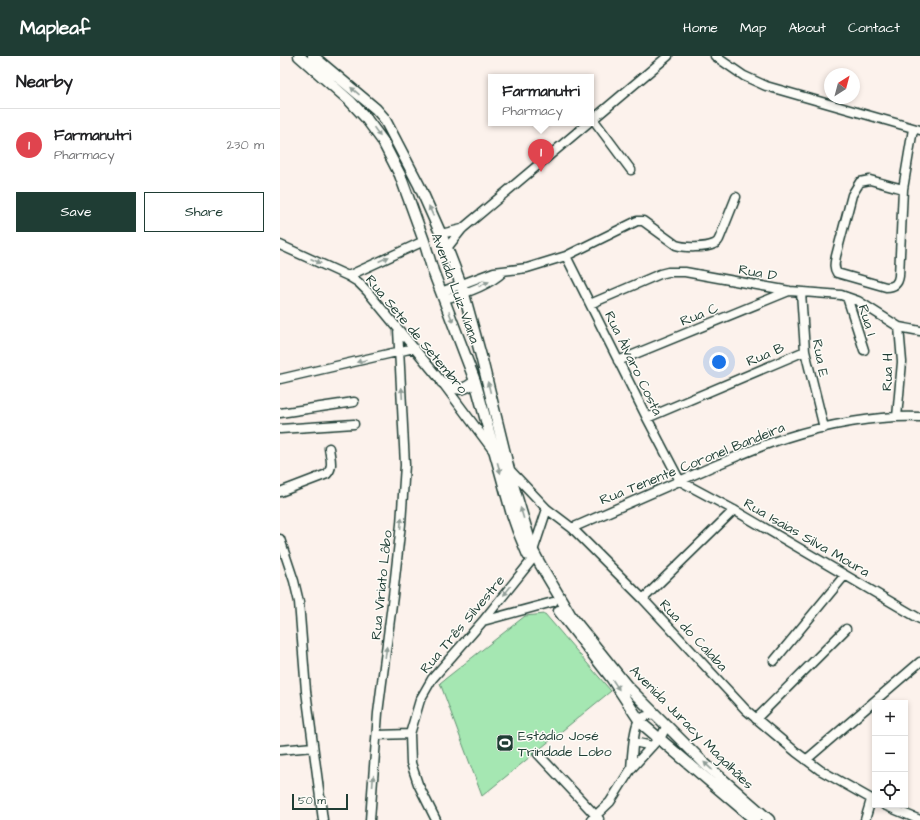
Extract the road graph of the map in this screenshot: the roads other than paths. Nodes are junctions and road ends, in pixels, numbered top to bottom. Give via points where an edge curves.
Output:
1 (299, 56) edge
2 (313, 56) edge
3 (668, 56) edge
4 (715, 56) edge
5 (376, 109) junction
6 (366, 117) junction
7 (594, 118) edge
8 (594, 125) edge
9 (585, 126) edge
10 (916, 129) edge
11 (631, 170) dead end
12 (904, 189) junction
13 (736, 197) dead end
14 (462, 229) junction
15 (441, 234) junction
16 (424, 241) junction
17 (280, 245) edge
18 (447, 248) junction
19 (566, 256) junction
20 (348, 276) junction
21 (462, 289) junction
22 (790, 290) junction
23 (801, 292) junction
24 (442, 296) junction
25 (848, 297) junction
26 (590, 304) junction
27 (899, 327) junction
28 (398, 329) junction
29 (920, 331) edge
30 (414, 348) junction
31 (864, 350) dead end
32 (805, 351) junction
33 (400, 352) junction
34 (618, 361) junction
35 (280, 379) edge
36 (476, 381) junction
37 (442, 382) junction
38 (354, 402) dead end
39 (280, 413) edge
40 (897, 417) junction
41 (920, 417) edge
42 (647, 418) junction
43 (354, 424) dead end
44 (824, 428) junction
45 (280, 429) edge
46 (329, 448) dead end
47 (494, 452) junction
48 (509, 469) junction
49 (680, 480) junction
50 (280, 492) edge
51 (547, 509) junction
52 (734, 510) junction
53 (572, 528) junction
54 (280, 539) edge
55 (282, 553) edge
56 (532, 556) junction
57 (845, 575) junction
58 (643, 600) junction
59 (553, 602) junction
60 (920, 619) edge
61 (484, 621) junction
62 (846, 629) dead end
63 (774, 661) dead end
64 (920, 662) edge
65 (655, 714) junction
66 (756, 719) junction
67 (638, 721) junction
68 (667, 725) junction
69 (377, 734) junction
70 (410, 734) junction
71 (634, 742) junction
72 (656, 742) junction
73 (313, 747) junction
74 (280, 750) edge
75 (538, 754) dead end
76 (806, 760) junction
77 (631, 769) junction
78 (716, 780) junction
79 (735, 797) junction
80 (872, 799) edge
81 (872, 802) edge
82 (891, 808) edge
83 (596, 819) edge
84 (323, 820) edge
85 (370, 820) edge
86 (436, 820) edge
87 (755, 820) edge
88 (769, 820) edge
89 (865, 820) edge
90 (920, 820) edge

1 - 6 main road, Avenida Luiz Viana
5 -> 2 main road, Avenida Luiz Viana
3 - 7 street
4 - 10 street via 744,76 766,86
5 - 6 main road
15 -> 5 main road, Avenida Luiz Viana via 407,160 384,118
6 -> 16 main road, Avenida Luiz Viana via 382,140 400,175
8 - 11 street
9 - 14 street
10 - 12 street
12 - 12 street via 897,283 886,287 837,273 834,269 835,260 852,195 858,184 870,180
13 - 19 street via 718,242 708,246 676,246 643,221 637,221
14 - 15 street
14 - 18 street
15 - 18 main road, Avenida Luiz Viana
20 -> 16 street
16 - 24 main road, Avenida Luiz Viana
17 -> 20 street, Rua Sete de Setembro
18 - 21 main road, Avenida Luiz Viana
19 - 21 street via 527,268 503,272 494,279
19 - 26 street, Rua Álvaro Costa
20 - 28 street, Rua Sete de Setembro via 367,291
21 - 24 street
48 -> 21 main road, Avenida Luiz Viana
22 - 23 street, Rua D
22 - 26 street, Rua D via 685,272 668,272
22 - 34 street, Rua C
23 - 25 street, Rua D via 831,293
23 - 32 street, Rua E
24 -> 36 main road, Avenida Luiz Viana
25 - 27 street, Rua D
25 - 31 street, Rua I
26 - 34 street, Rua Álvaro Costa
27 - 29 street, Rua D
27 - 40 street, Rua H via 902,362
28 - 30 street, Rua Sete de Setembro
28 - 33 street, Rua Viriato Lôbo
30 - 33 street
30 - 37 street, Rua Sete de Setembro
32 - 42 street, Rua B
32 - 44 street, Rua E
33 -> 35 street
69 -> 33 street, Rua Viriato Lôbo via 401,524 405,466
34 - 42 street, Rua Álvaro Costa
36 - 37 main road via 463,389
36 - 47 main road, Avenida Luiz Viana
37 - 47 street, Rua Sete de Setembro
38 - 39 street
40 - 41 street, Rua Tenente Coronel Bandeira
40 - 44 street, Rua Tenente Coronel Bandeira
42 - 49 street, Rua Álvaro Costa
43 - 45 street
44 - 49 street, Rua Tenente Coronel Bandeira via 768,444
46 - 50 street via 331,470 327,474
47 -> 56 main road, Avenida Luiz Viana via 515,524
48 - 51 street, Rua do Calaba
56 -> 48 main road, Avenida Luiz Viana
49 - 52 street, Rua Isaias Silva Moura
49 - 53 street, Rua Tenente Coronel Bandeira
51 - 53 street, Rua do Calaba
51 - 56 street, Rua Três Silvestre
52 - 57 street, Rua Isaias Silva Moura
52 - 58 street
53 - 58 street, Rua do Calaba
54 - 55 street
55 - 73 street via 294,581 300,608
56 - 59 main road, Avenida Juracy Magalhães
56 -> 61 street, Rua Três Silvestre
56 - 65 main road, Avenida Juracy Magalhães via 571,616 627,686
57 - 60 street, Rua Isaias Silva Moura
57 - 63 street
58 - 66 street, Rua do Calaba
59 - 61 street
59 -> 67 main road, Avenida Juracy Magalhães via 612,680
61 - 70 street, Rua Três Silvestre via 428,685 420,700
62 - 66 street
64 - 76 street
65 - 67 street
65 - 68 main road, Avenida Juracy Magalhães
66 - 76 street, Rua do Calaba
67 - 71 street
67 - 72 main road, Avenida Juracy Magalhães
68 - 72 street
78 -> 68 main road, Avenida Juracy Magalhães
69 - 70 street
85 -> 69 street, Rua Viriato Lôbo
70 - 86 street, Rua Três Silvestre via 413,772
71 - 72 street via 642,745
71 - 77 street
72 - 77 street
72 - 78 main road, Avenida Juracy Magalhães
73 - 74 street
73 - 84 street
75 - 83 street
76 - 80 street, Rua do Calaba via 832,778
77 - 83 street
78 - 79 main road, Avenida Juracy Magalhães
79 - 87 main road, Avenida Juracy Magalhães
79 - 88 main road, Avenida Juracy Magalhães
81 - 89 street
82 - 90 street

